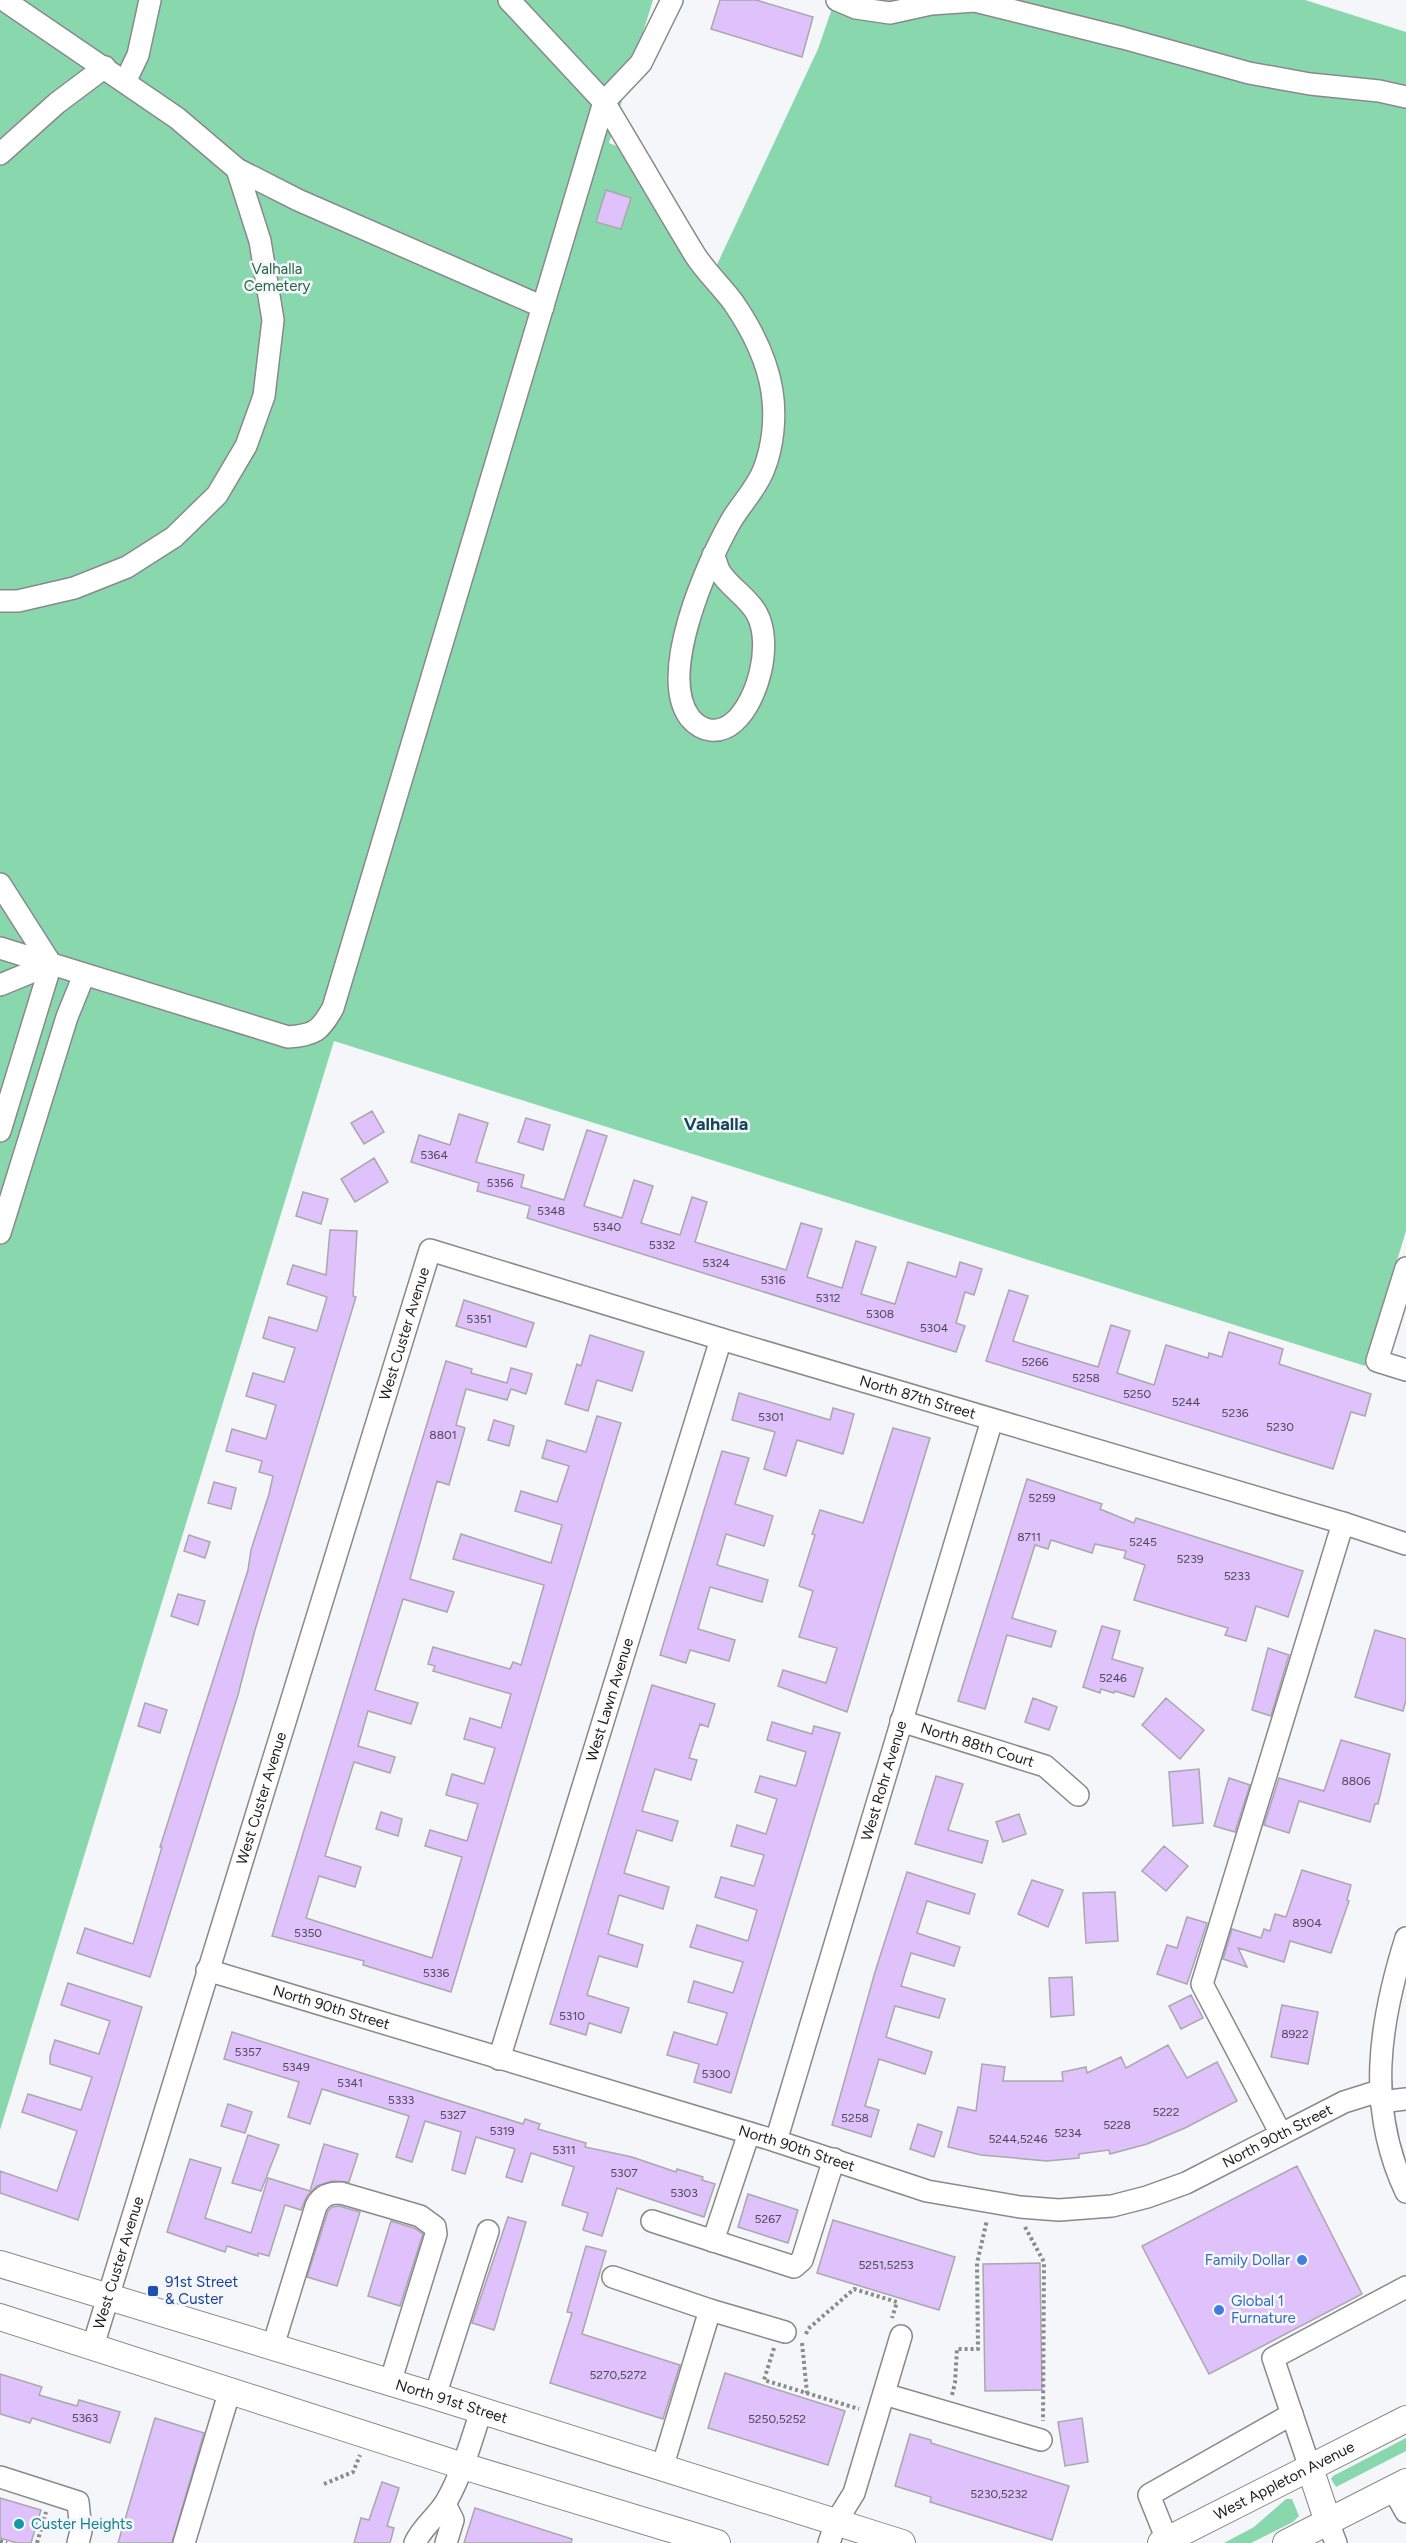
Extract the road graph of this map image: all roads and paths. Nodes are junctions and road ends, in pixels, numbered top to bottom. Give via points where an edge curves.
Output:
1 (4, 0) edge
2 (150, 0) edge
3 (509, 0) edge
4 (672, 0) edge
5 (837, 0) edge
6 (105, 67) junction
7 (125, 82) junction
8 (1406, 97) edge
9 (604, 102) junction
10 (0, 154) edge
11 (237, 169) junction
12 (543, 307) junction
13 (714, 555) junction
14 (0, 600) edge
15 (0, 884) edge
16 (0, 948) edge
17 (51, 964) junction
18 (84, 975) junction
19 (0, 985) edge
20 (0, 1131) edge
21 (0, 1233) edge
22 (430, 1250) joint
23 (1406, 1268) edge
24 (721, 1339) junction
25 (1406, 1371) edge
26 (992, 1419) junction
27 (1342, 1522) junction
28 (1406, 1544) edge
29 (901, 1721) junction
30 (1078, 1795) dead end
31 (1406, 1938) edge
32 (207, 1970) junction
33 (499, 2058) junction
34 (1380, 2096) junction
35 (1406, 2099) edge
36 (749, 2133) junction
37 (1281, 2134) junction
38 (776, 2141) junction
39 (834, 2159) junction
40 (1406, 2192) edge
41 (990, 2203) junction
42 (1020, 2208) junction
43 (652, 2221) dead end
44 (488, 2231) dead end
45 (713, 2241) junction
46 (0, 2264) edge
47 (613, 2277) dead end
48 (1406, 2287) edge
49 (108, 2296) junction
50 (710, 2310) junction
51 (0, 2317) edge
52 (782, 2332) joint
53 (901, 2336) joint
54 (93, 2346) junction
55 (273, 2346) junction
56 (390, 2382) junction
57 (230, 2390) junction
58 (807, 2393) junction
59 (884, 2394) junction
60 (435, 2396) junction
61 (481, 2410) junction
62 (946, 2412) junction
63 (1292, 2414) junction
64 (877, 2415) junction
65 (1406, 2419) edge
66 (1041, 2440) joint
67 (360, 2455) dead end
68 (463, 2466) junction
69 (662, 2468) junction
70 (1310, 2468) junction
71 (0, 2477) edge
72 (324, 2484) dead end
73 (1400, 2486) edge
74 (445, 2504) junction
75 (1406, 2512) edge
76 (1332, 2532) edge
77 (833, 2533) edge
78 (0, 2541) edge
79 (1164, 2541) edge
80 (708, 2542) edge
81 (8, 2543) edge
82 (78, 2543) edge
83 (184, 2543) edge
84 (415, 2543) edge
85 (446, 2543) edge
86 (902, 2543) edge
87 (1286, 2543) edge

1 - 6 street
2 - 7 street via 138,55
3 - 9 street
4 - 9 street via 641,63
5 - 8 street via 856,8 890,13 931,4 975,1 1249,73
6 - 7 street
6 - 10 street
7 - 11 street via 177,118
9 - 12 street
9 - 13 street via 696,257 734,303 762,355 772,392 773,441 763,472
11 - 12 street via 298,200
11 - 14 street via 260,241 273,320 264,396 246,446 217,495 174,537 127,567 74,588 18,601
12 - 18 street via 333,1008 324,1025 310,1035 288,1037
13 - 13 street via 692,608 679,662 682,708 698,727 713,732 732,725 744,712 755,689 766,646 757,614 720,572
15 - 17 street
16 - 17 street
17 - 18 street
17 - 19 street
17 - 20 street
18 - 21 street via 67,1017
22 - 24 street, North 87th Street
22 - 32 street, West Custer Avenue
23 - 25 street via 1377,1361
24 - 26 street, North 87th Street
24 - 33 street, West Lawn Avenue
26 - 27 street, North 87th Street
26 - 29 street, West Rohr Avenue
27 - 28 street, North 87th Street
27 - 37 street via 1202,1984
29 - 30 street, North 88th Court via 1045,1766
29 - 38 street, West Rohr Avenue
31 - 34 street via 1385,2015
32 - 33 street, North 90th Street
32 - 49 street, West Custer Avenue
33 - 36 street, North 90th Street
34 - 35 street, North 90th Street
34 - 37 street, North 90th Street via 1344,2102
34 - 40 street via 1391,2150
36 - 38 street, North 90th Street
36 - 45 street
37 - 42 street, North 90th Street via 1186,2182 1147,2197 1102,2207
38 - 39 street, North 90th Street
39 - 41 street, North 90th Street via 927,2191
39 - 45 street via 802,2260 794,2267
41 - 42 street, North 90th Street
41 - 62 path via 977,2263 978,2349 957,2349 955,2383
42 - 66 path via 1024,2225 1044,2262 1045,2410
43 - 45 street
44 - 60 street
46 - 49 main road, North 91st Street
47 - 50 street
48 - 63 street via 1273,2358
49 - 54 street, West Custer Avenue
49 - 55 main road, North 91st Street
50 - 52 street
50 - 69 street
51 - 54 main road
52 - 58 path via 764,2380
53 - 58 path via 891,2318 897,2302 854,2289 808,2329 801,2346
53 - 59 street
54 - 57 main road
55 - 56 main road, North 91st Street
55 - 56 street via 321,2198 341,2193 420,2216 435,2227 436,2234
56 - 60 main road, North 91st Street
57 - 68 main road
57 - 83 street
58 - 64 path
59 - 62 street
59 - 64 street
60 - 61 main road, North 91st Street
61 - 68 street
61 - 69 main road, North 91st Street
62 - 66 street
63 - 70 street
63 - 79 street via 1149,2495
64 - 77 street via 854,2493
65 - 70 main road, West Appleton Avenue
67 - 72 path via 353,2472
68 - 74 street
68 - 80 main road
69 - 77 main road, North 91st Street
70 - 76 main road
70 - 79 main road, West Appleton Avenue
71 - 82 street via 78,2502
73 - 75 street
73 - 76 main road
74 - 84 street
74 - 85 street via 453,2520
76 - 87 main road
77 - 86 main road, North 91st Street
78 - 81 path

